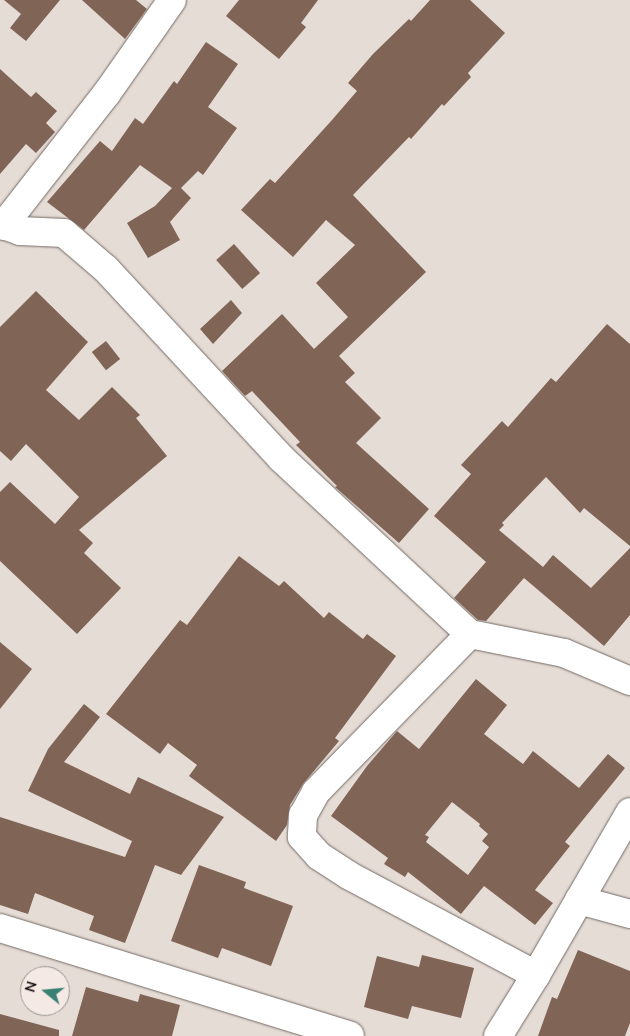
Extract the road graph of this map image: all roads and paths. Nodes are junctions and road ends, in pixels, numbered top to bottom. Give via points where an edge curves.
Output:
1 (172, 0) edge
2 (6, 230) edge
3 (470, 634) junction
4 (630, 681) edge
5 (630, 812) edge
6 (579, 900) junction
7 (630, 914) edge
8 (0, 928) edge
9 (536, 975) junction
10 (350, 1036) edge
11 (498, 1036) edge

1 - 2 street
2 - 3 street via 64,234 106,269 281,458
3 - 4 street via 564,653
3 - 9 street via 316,792 303,815 302,837 319,856 348,875
5 - 6 street
6 - 7 street
6 - 9 street
8 - 10 street
9 - 11 street

